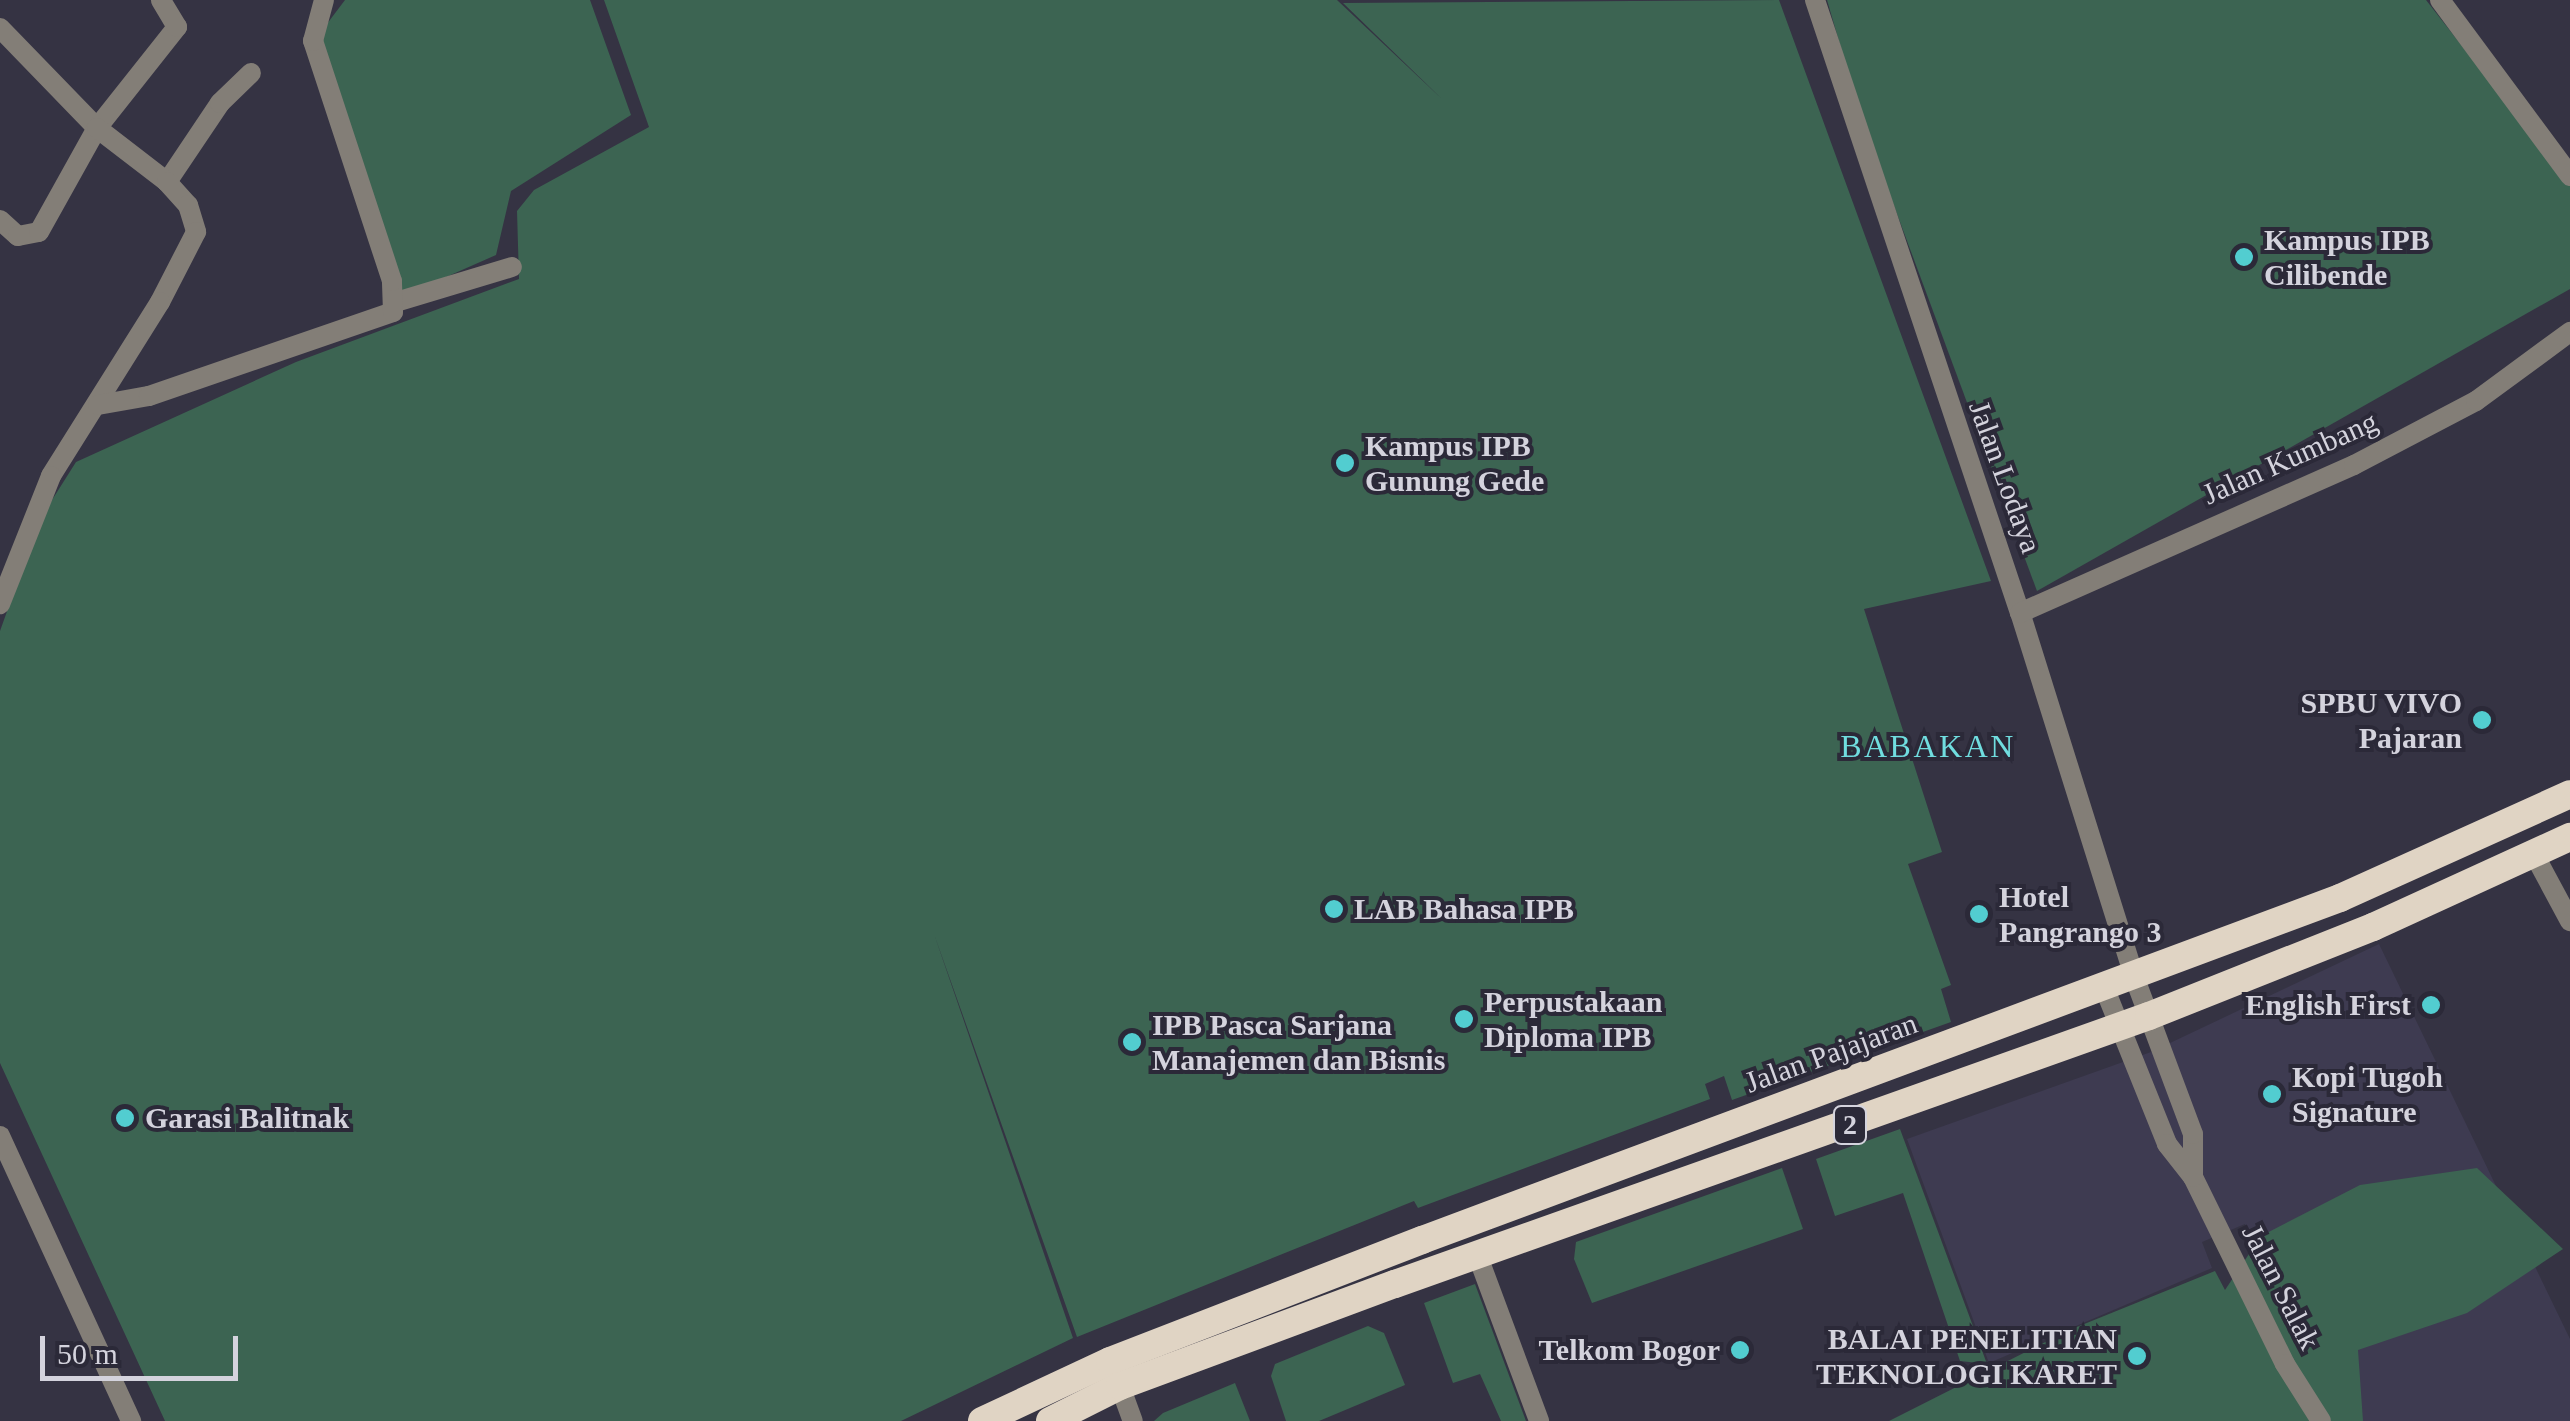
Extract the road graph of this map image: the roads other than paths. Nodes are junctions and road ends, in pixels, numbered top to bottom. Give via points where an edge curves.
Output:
1 (161, 0) edge
2 (324, 0) edge
3 (1815, 0) edge
4 (2440, 0) edge
5 (0, 28) edge
6 (251, 73) dead end
7 (96, 128) junction
8 (2570, 176) edge
9 (167, 182) junction
10 (0, 220) edge
11 (512, 267) dead end
12 (396, 302) junction
13 (2570, 332) edge
14 (98, 405) junction
15 (0, 604) edge
16 (2020, 613) junction
17 (2570, 794) edge
18 (2570, 837) edge
19 (2535, 856) junction
20 (2570, 921) edge
21 (2134, 976) junction
22 (2104, 987) junction
23 (2149, 1016) junction
24 (2119, 1028) junction
25 (0, 1136) edge
26 (2193, 1177) junction
27 (1477, 1254) junction
28 (1115, 1374) junction
29 (131, 1421) edge
30 (982, 1421) edge
31 (1050, 1421) edge
32 (1132, 1421) edge
33 (1539, 1421) edge
34 (2320, 1421) edge

1 - 7 street via 177,28
2 - 12 street via 312,42
3 - 16 street, Jalan Lodaya
4 - 8 street
5 - 7 street
6 - 9 street via 220,103
7 - 9 street
7 - 10 street via 39,232 18,236
9 - 14 street via 195,219 191,248
11 - 12 street
12 - 14 street via 380,321 148,396
13 - 16 street, Jalan Kumbang via 2476,401 2354,466
14 - 15 street via 52,476
16 - 21 street, Jalan Lodaya
17 - 21 highway, Jalan Pajajaran / 2 via 2358,890
18 - 19 highway, 2
19 - 20 street
19 - 23 highway, 2
21 - 22 highway, Jalan Pajajaran / 2
21 - 23 street, Jalan Salak
22 - 24 street, Jalan Salak
22 - 28 highway, Jalan Pajajaran / 2
23 - 24 highway, 2
23 - 26 street, Jalan Salak via 2193,1134
24 - 26 street, Jalan Salak via 2167,1144
24 - 27 highway, 2
25 - 29 street
26 - 34 street, Jalan Salak
27 - 28 highway, 2
27 - 33 street
28 - 30 highway, 2
28 - 31 highway, 2
28 - 32 street

